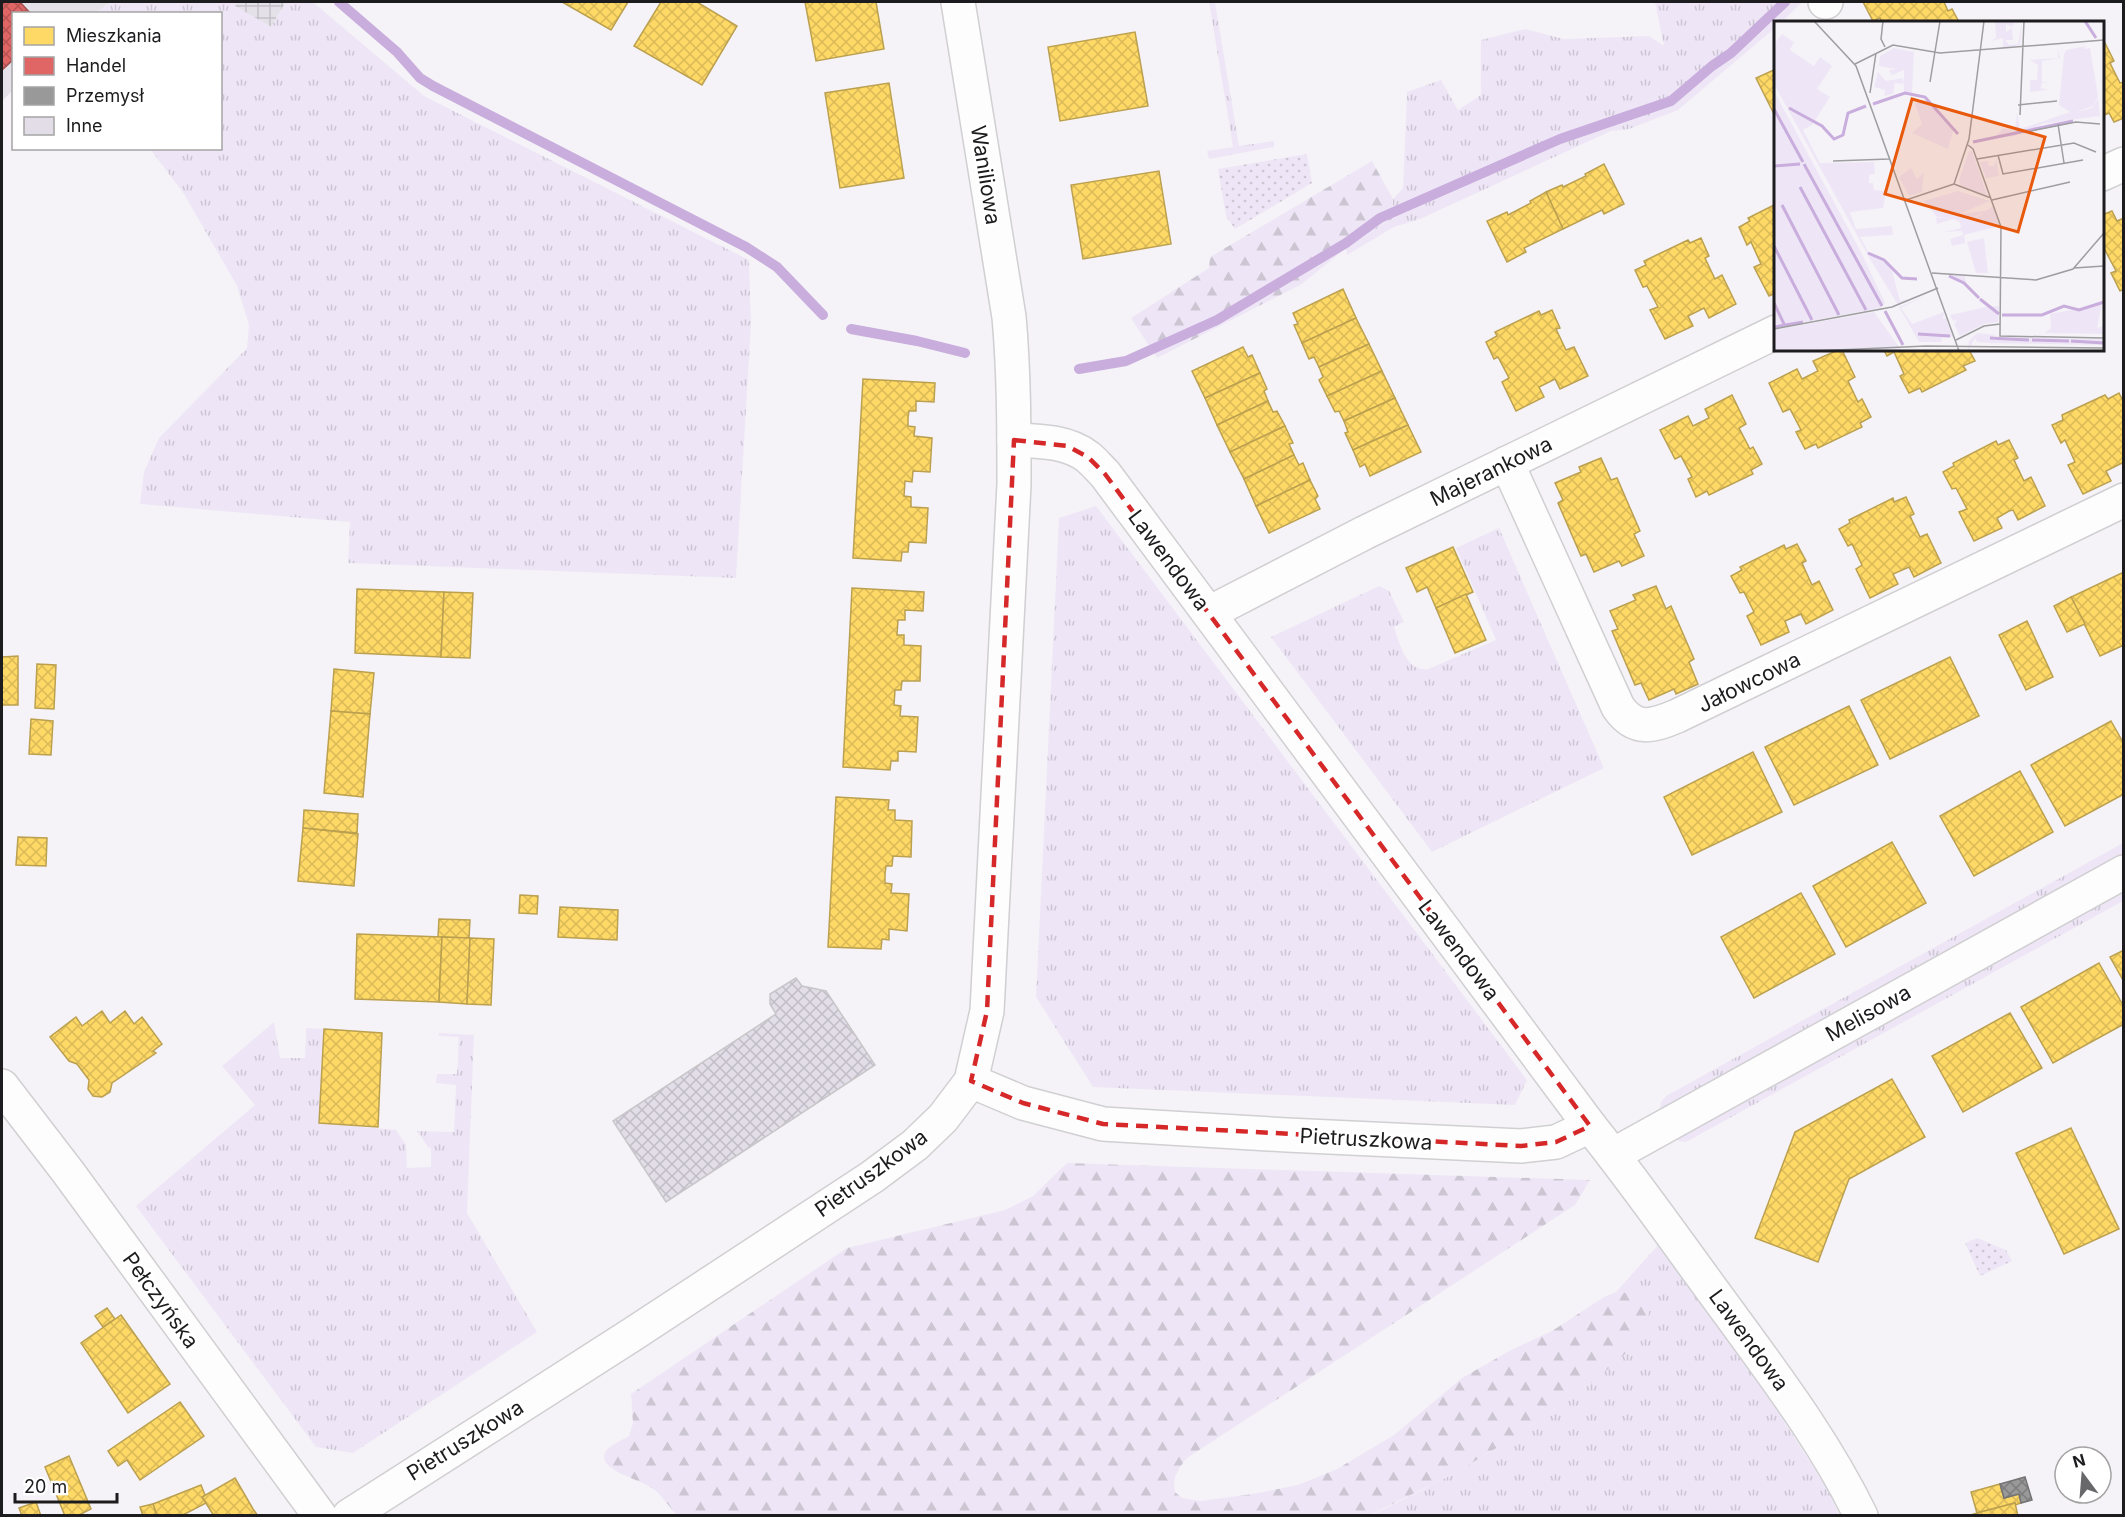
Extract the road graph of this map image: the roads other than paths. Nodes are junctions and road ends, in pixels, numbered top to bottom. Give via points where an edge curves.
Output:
1 (958, 2) edge
2 (2124, 164) edge
3 (2104, 174) edge
4 (1774, 333) edge
5 (1014, 440) junction
6 (1507, 463) junction
7 (2124, 500) edge
8 (1209, 613) junction
9 (2124, 872) edge
10 (971, 1081) junction
11 (2, 1086) edge
12 (1590, 1126) junction
13 (1613, 1155) junction
14 (320, 1515) edge
15 (349, 1515) edge
16 (1861, 1515) edge

1 - 5 street, Waniliowa via 1012,349
2 - 3 street
4 - 6 street, Majerankowa
5 - 8 street, Lawendowa via 1067,446 1088,457 1105,474
5 - 10 street, Waniliowa via 987,1011
6 - 7 street, Jałowcowa via 1618,707 1625,718 1645,725 1677,716
6 - 8 street, Majerankowa
8 - 12 street, Lawendowa
9 - 13 street, Melisowa
10 - 12 street, Pietruszkowa via 1023,1103 1102,1124 1521,1146 1556,1142
10 - 15 street, Pietruszkowa via 929,1132 872,1177
11 - 14 street, Pełczyńska
12 - 13 street, Lawendowa
13 - 16 street, Lawendowa via 1797,1406

